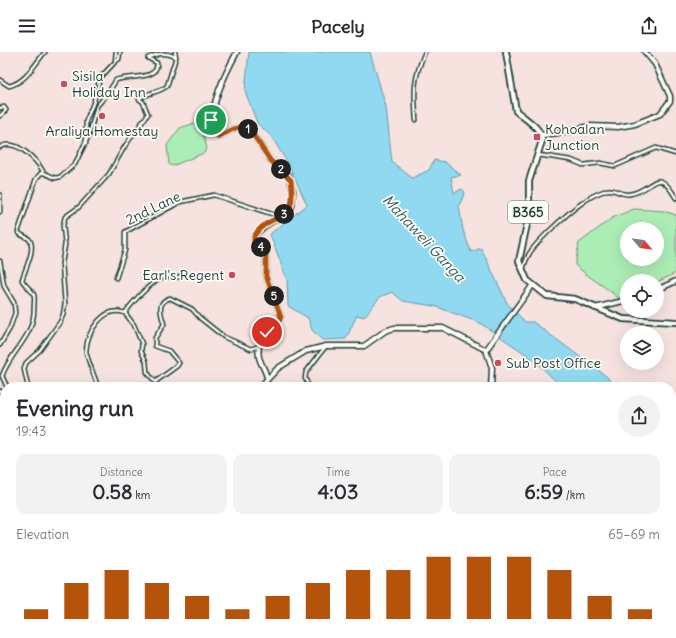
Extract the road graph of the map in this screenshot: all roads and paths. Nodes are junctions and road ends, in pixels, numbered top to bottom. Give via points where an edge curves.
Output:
1 (45, 52) edge
2 (116, 52) edge
3 (120, 52) edge
4 (175, 52) edge
5 (237, 52) edge
6 (425, 52) edge
7 (506, 52) edge
8 (645, 52) edge
9 (176, 57) junction
10 (115, 62) junction
11 (0, 80) edge
12 (0, 108) edge
13 (0, 116) edge
14 (416, 120) dead end
15 (542, 135) junction
16 (86, 143) junction
17 (0, 147) edge
18 (676, 154) edge
19 (538, 155) junction
20 (44, 173) junction
21 (0, 195) edge
22 (676, 198) edge
23 (0, 212) edge
24 (280, 217) junction
25 (0, 261) edge
26 (522, 272) junction
27 (184, 273) dead end
28 (116, 278) dead end
29 (676, 281) edge
30 (532, 286) junction
31 (664, 287) edge
32 (620, 302) edge
33 (595, 308) junction
34 (125, 313) junction
35 (676, 322) edge
36 (0, 345) edge
37 (259, 345) junction
38 (326, 346) junction
39 (486, 350) junction
40 (268, 378) junction
41 (5, 382) edge
42 (27, 382) edge
43 (96, 382) edge
44 (264, 382) edge
45 (307, 382) edge
46 (491, 382) edge

1 - 11 street via 22,81 9,86
2 - 10 street
3 - 10 street via 119,59
4 - 9 street
5 - 24 street via 219,89 211,130 218,136 236,127 245,127 254,135 270,160 289,176 293,191 292,206
6 - 14 street via 416,72
7 - 15 main road via 516,111
8 - 15 street via 670,96 670,101 660,114 635,124 618,127 590,126
9 - 16 street via 168,53 157,54 148,58 157,63 154,72 116,80 97,106
9 - 42 street via 167,86 139,99 148,114 109,174 79,207 65,217 62,263 65,304 60,322 40,350 26,363 24,369
10 - 16 street via 100,78 86,121
12 - 13 street via 4,107 6,110
15 - 19 main road, B365
16 - 20 street via 75,164 60,178
17 - 20 street via 11,144 20,148
18 - 19 street via 656,148 615,166 600,163 583,165 571,160
19 - 26 main road, B365 via 529,181 529,215 519,261
20 - 41 street via 36,179 18,232 29,239 31,244 30,260 22,280 34,296 32,326 12,355 2,376
21 - 23 street
22 - 26 street via 667,183 662,180 631,194 612,190 596,194 582,203 535,246 528,255
24 - 28 street, 2nd Lane via 217,195 180,202 125,232 126,250
24 - 37 street via 254,236 254,241 266,254 266,276 281,317
25 - 36 street via 4,286 14,302 16,313
26 - 30 main road
27 - 34 street via 180,277 164,277 158,280 130,305
29 - 31 street
30 - 33 main road via 547,296 575,299
30 - 39 street
32 - 33 street
33 - 35 main road via 622,319
34 - 37 street via 134,325 142,344 141,351 146,361 147,372 155,382 179,363 170,351 155,346 155,338 164,324 160,308 166,299 170,298 192,309 224,337 251,349
34 - 43 street via 112,311 101,317 92,331 86,350
37 - 40 street via 259,358
38 - 39 street via 364,346 385,331 408,326 443,328
38 - 40 street via 306,351 278,368
38 - 45 street via 306,372
39 - 46 street via 492,368
40 - 44 street

